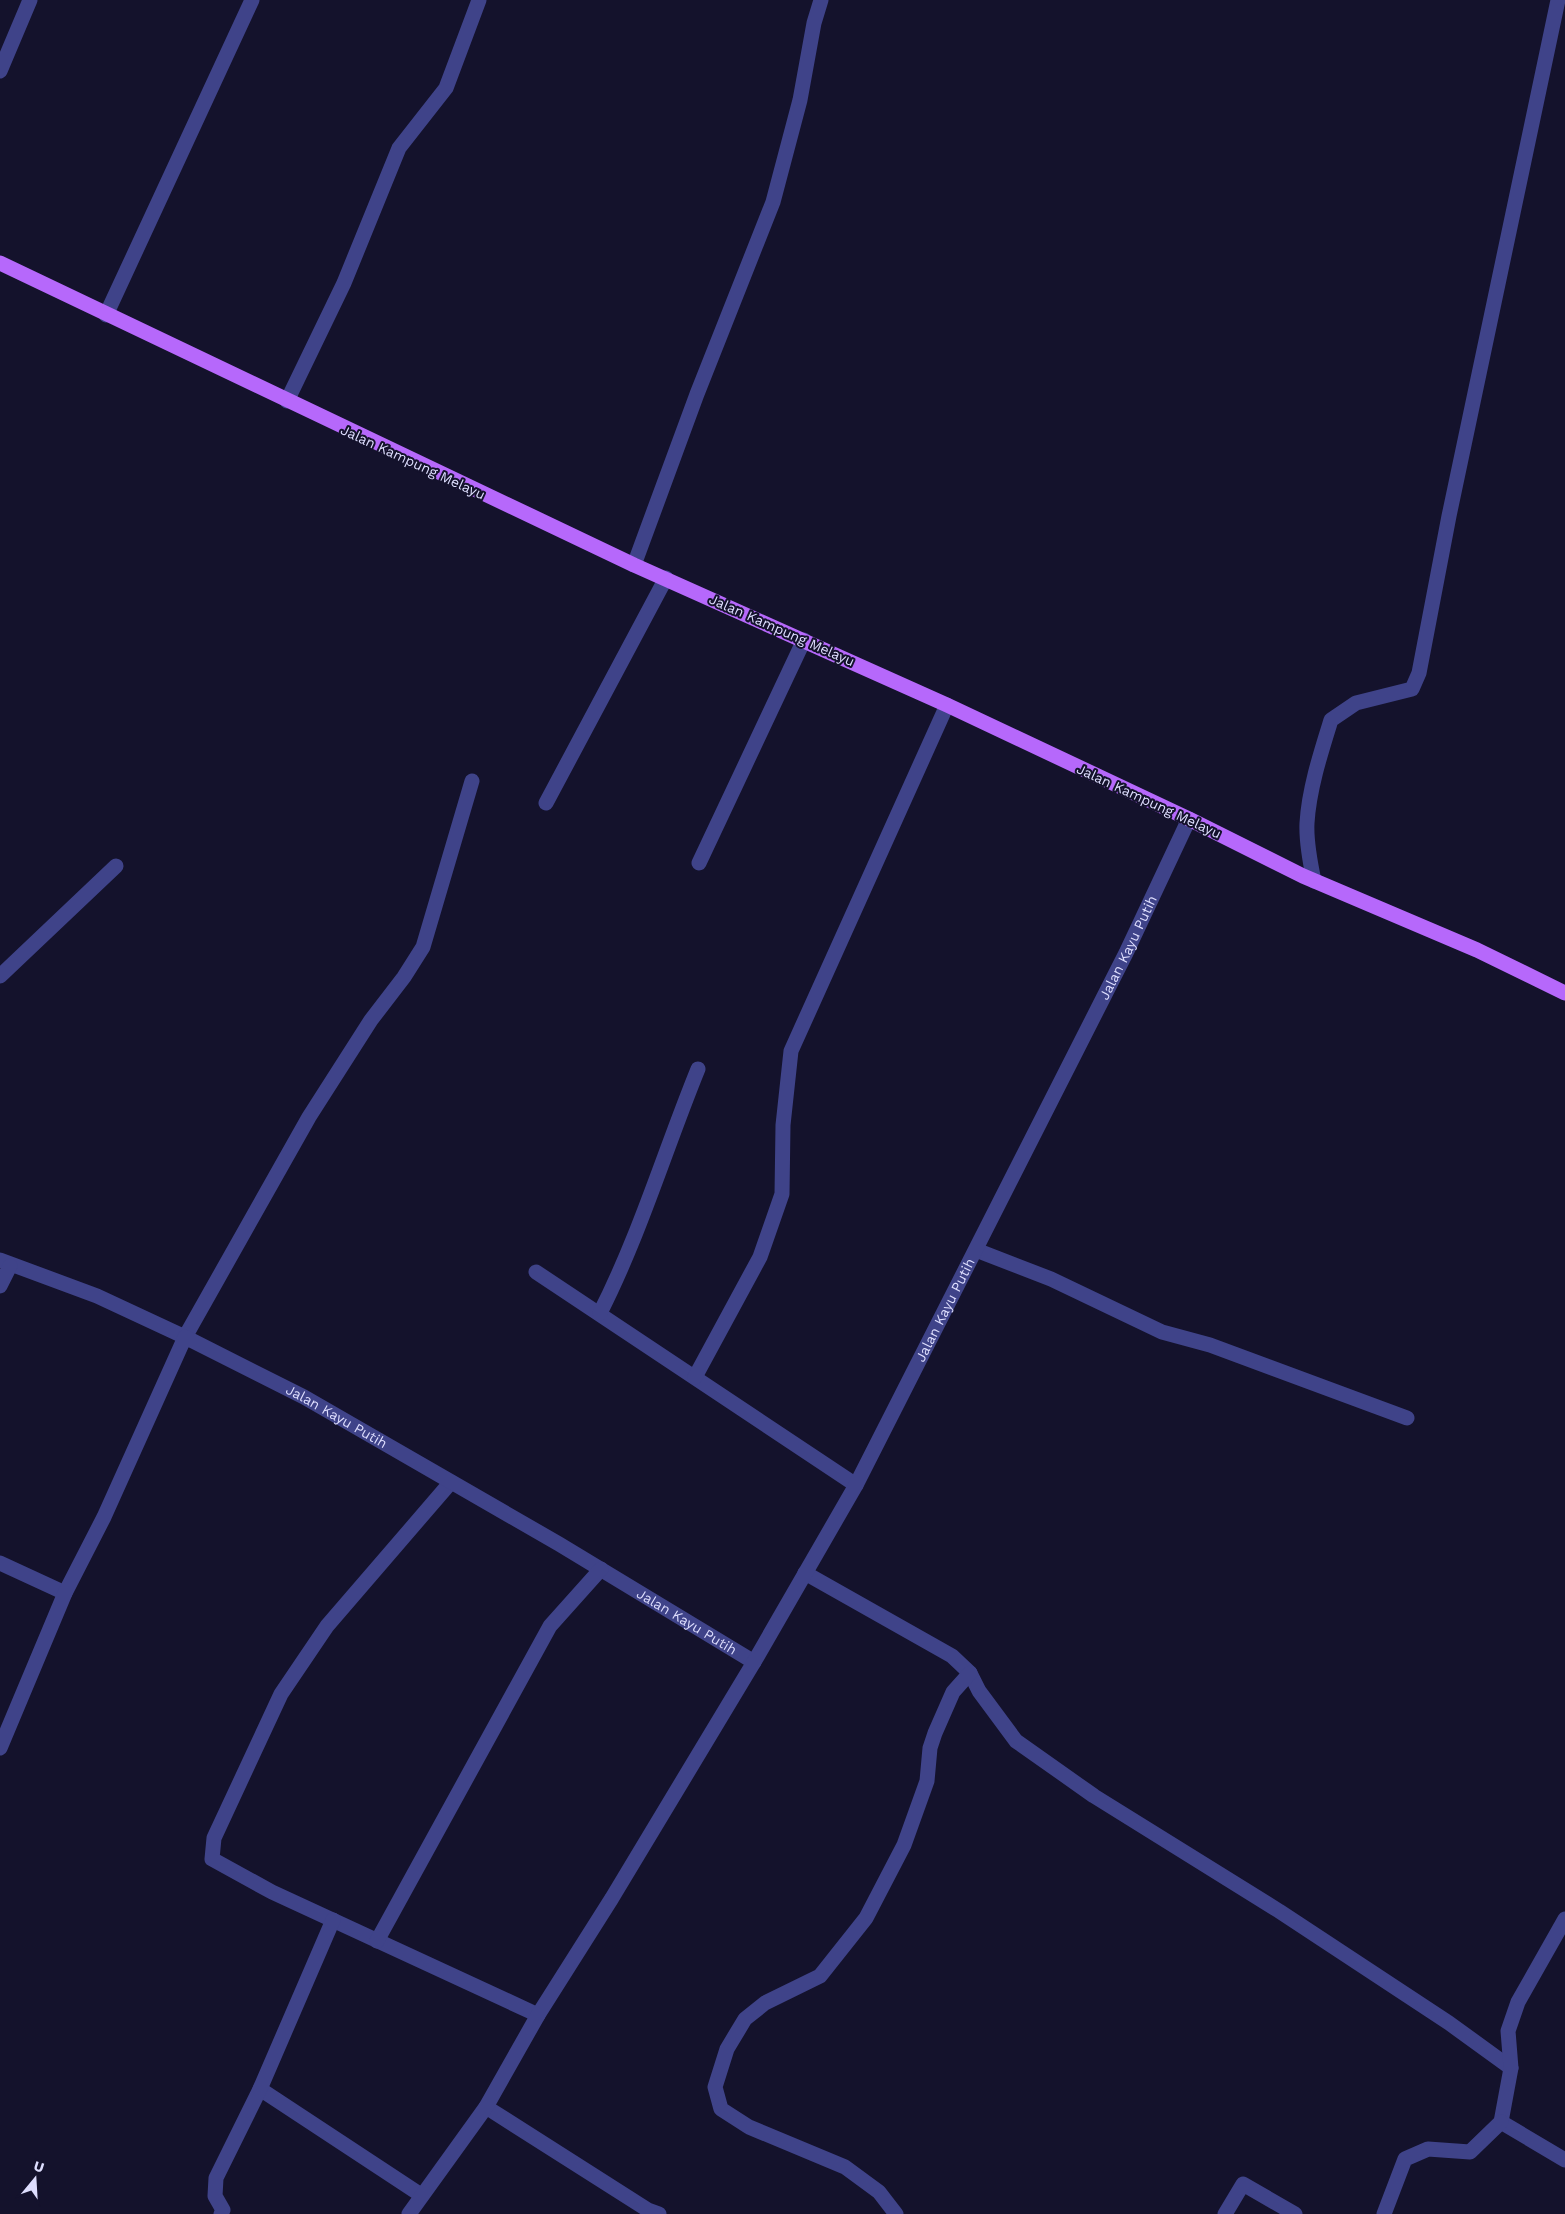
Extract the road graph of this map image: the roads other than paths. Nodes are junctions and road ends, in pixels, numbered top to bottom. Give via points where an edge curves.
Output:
1 (30, 0) edge
2 (252, 0) edge
3 (479, 0) edge
4 (821, 0) edge
5 (1558, 0) edge
6 (0, 71) edge
7 (0, 263) edge
8 (106, 315) junction
9 (287, 402) junction
10 (634, 565) junction
11 (666, 578) junction
12 (804, 640) junction
13 (947, 705) junction
14 (472, 781) dead end
15 (546, 803) dead end
16 (1189, 819) junction
17 (699, 863) dead end
18 (116, 866) dead end
19 (1308, 878) junction
20 (0, 976) edge
21 (1565, 993) edge
22 (698, 1069) dead end
23 (976, 1250) junction
24 (5, 1263) edge
25 (536, 1272) dead end
26 (0, 1286) edge
27 (600, 1313) junction
28 (185, 1336) junction
29 (695, 1377) junction
30 (1407, 1418) dead end
31 (451, 1482) junction
32 (856, 1484) junction
33 (0, 1563) edge
34 (601, 1569) junction
35 (805, 1573) junction
36 (65, 1593) junction
37 (754, 1662) junction
38 (970, 1673) junction
39 (0, 1748) edge
40 (1565, 1919) edge
41 (333, 1920) junction
42 (377, 1941) junction
43 (538, 2015) junction
44 (1511, 2068) junction
45 (260, 2089) junction
46 (486, 2107) junction
47 (1501, 2122) junction
48 (1565, 2160) edge
49 (421, 2195) junction
50 (221, 2214) edge
51 (409, 2214) edge
52 (659, 2214) edge
53 (896, 2214) edge
54 (1225, 2214) edge
55 (1295, 2214) edge
56 (1384, 2214) edge

1 - 6 street
2 - 8 street
3 - 9 street via 446,88 399,148 344,283
4 - 10 street via 800,100 773,202
5 - 19 street via 1419,673 1412,689 1356,703 1331,720 1307,822
7 - 8 main road, Jalan Kampung Melayu
8 - 9 main road, Jalan Kampung Melayu
9 - 10 main road, Jalan Kampung Melayu
10 - 11 main road, Jalan Kampung Melayu
11 - 12 main road, Jalan Kampung Melayu
11 - 15 street
12 - 13 main road, Jalan Kampung Melayu
12 - 17 street
13 - 16 main road, Jalan Kampung Melayu
13 - 29 street via 791,1051 783,1125 782,1194 760,1257
14 - 28 street via 423,947 308,1117
16 - 19 main road, Jalan Kampung Melayu
16 - 23 street, Jalan Kayu Putih via 1126,953
18 - 20 street
19 - 21 main road, Jalan Kampung Melayu via 1477,950
22 - 27 street via 673,1129 653,1192
23 - 30 street via 1051,1279 1162,1332 1210,1345
23 - 32 street, Jalan Kayu Putih
24 - 26 street
24 - 28 street, Jalan Kayu Putih via 98,1296
25 - 27 street
27 - 29 street
28 - 31 street, Jalan Kayu Putih via 304,1397
28 - 36 street via 104,1517
29 - 32 street
31 - 34 street, Jalan Kayu Putih
31 - 41 street via 327,1626 286,1687 214,1838 212,1858 272,1892
32 - 35 street, Jalan Kayu Putih
33 - 36 street
34 - 37 street, Jalan Kayu Putih
34 - 42 street via 550,1626
35 - 37 street, Jalan Kayu Putih
35 - 38 street via 952,1656
36 - 39 street
37 - 43 street
38 - 44 street via 979,1691 1016,1741 1094,1796 1449,2022
38 - 53 street via 953,1692 934,1733 927,1780 904,1845 866,1918 820,1976 765,2003 746,2019 727,2049 715,2087 721,2109 749,2127 845,2167 879,2192
40 - 44 street via 1518,2002 1508,2031
41 - 42 street
41 - 45 street
42 - 43 street
43 - 46 street
44 - 47 street
45 - 49 street
45 - 50 street via 216,2178 215,2196
46 - 49 street
46 - 52 street
47 - 48 street
47 - 56 street via 1470,2152 1428,2148 1405,2159
49 - 51 street
54 - 55 street via 1243,2184

